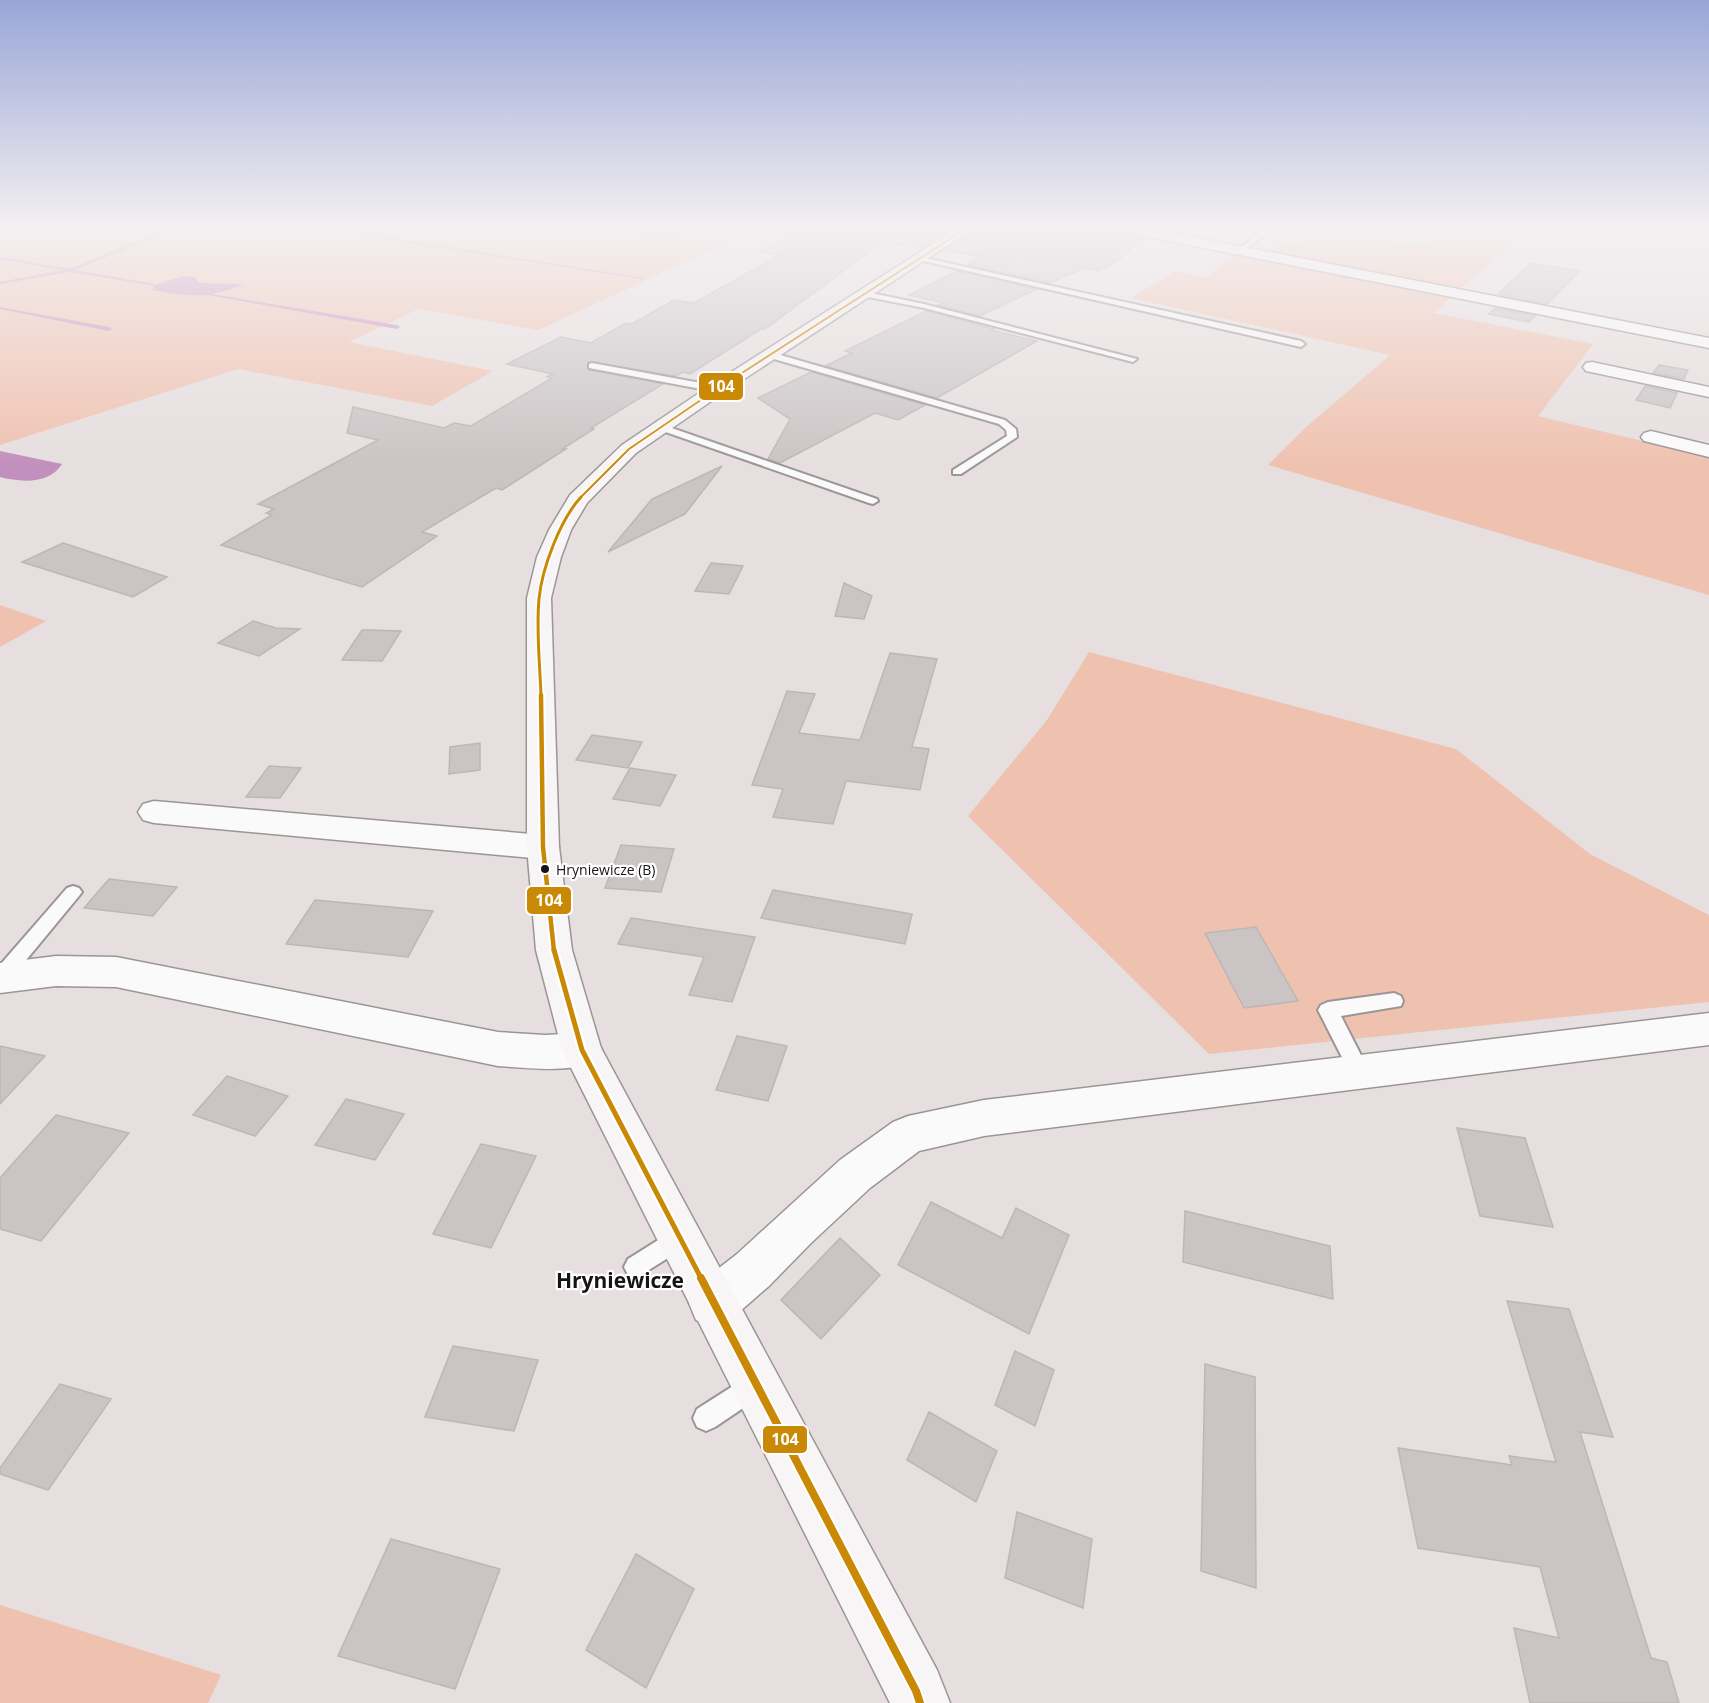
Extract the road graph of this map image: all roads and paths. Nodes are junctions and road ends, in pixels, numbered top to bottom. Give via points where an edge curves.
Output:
1 (848, 305) edge
2 (921, 305) edge
3 (1129, 305) edge
4 (1520, 305) edge
5 (1709, 343) edge
6 (1301, 344) dead end
7 (770, 355) junction
8 (1133, 359) dead end
9 (592, 366) dead end
10 (1592, 367) dead end
11 (717, 389) junction
12 (1709, 392) edge
13 (660, 427) junction
14 (1651, 437) dead end
15 (1709, 450) edge
16 (957, 472) dead end
17 (873, 501) dead end
18 (154, 812) dead end
19 (543, 847) junction
20 (73, 892) dead end
21 (0, 978) edge
22 (1394, 1001) dead end
23 (1709, 1029) edge
24 (582, 1050) junction
25 (1360, 1072) junction
26 (680, 1238) junction
27 (636, 1267) dead end
28 (713, 1303) junction
29 (755, 1384) junction
30 (706, 1418) dead end
31 (920, 1703) edge

1 - 7 street
2 - 8 lane
3 - 6 lane
4 - 5 street
7 - 11 street
7 - 16 lane via 991,418 1011,429 1012,437
9 - 11 lane
10 - 12 street
11 - 13 street
13 - 17 lane
13 - 19 street via 629,450 578,500 549,557 538,597
14 - 15 street
18 - 19 street
19 - 24 street via 554,950
20 - 21 lane
21 - 24 street via 56,971 116,972 498,1049
22 - 25 lane via 1328,1010
23 - 25 street
24 - 26 street
25 - 28 street via 984,1118 908,1135 855,1174
26 - 27 lane
26 - 28 street
28 - 29 street
29 - 30 lane
29 - 31 street

